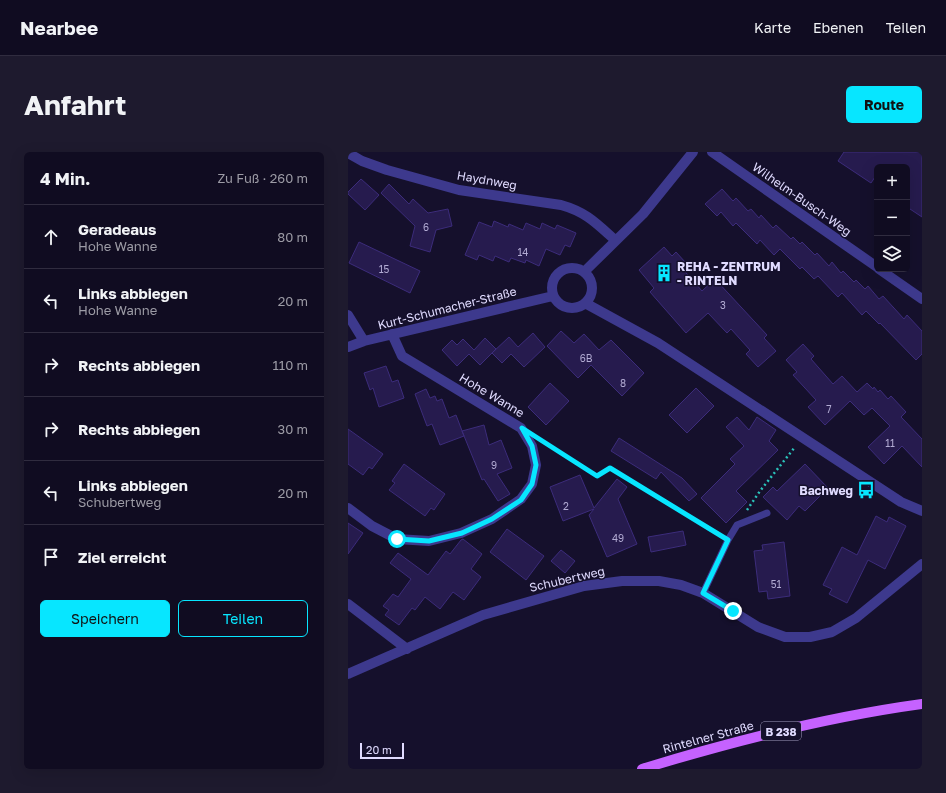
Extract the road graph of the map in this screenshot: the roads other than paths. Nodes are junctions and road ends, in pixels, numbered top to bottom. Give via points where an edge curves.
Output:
1 (693, 152) edge
2 (712, 152) edge
3 (348, 153) edge
4 (615, 240) junction
5 (874, 265) edge
6 (585, 271) junction
7 (884, 272) edge
8 (553, 296) junction
9 (922, 299) edge
10 (586, 303) junction
11 (348, 315) edge
12 (392, 334) junction
13 (364, 341) junction
14 (348, 347) edge
15 (348, 508) edge
16 (922, 510) edge
17 (767, 513) dead end
18 (922, 564) edge
19 (703, 593) junction
20 (348, 604) edge
21 (407, 648) junction
22 (348, 674) edge
23 (922, 704) edge
24 (642, 769) edge

1 - 4 street via 643,214
2 - 5 street, Wilhelm-Busch-Weg
3 - 4 street, Haydnweg via 387,170 459,190 575,209 591,218
4 - 6 street
6 - 8 street via 571,267 562,269 555,276 552,285
6 - 10 street via 592,281 593,289
7 - 9 street, Wilhelm-Busch-Weg
8 - 10 street via 565,307 579,307
8 - 12 street, Kurt-Schumacher-Straße
10 - 16 street via 658,343 901,502
11 - 13 street
12 - 13 street, Kurt-Schumacher-Straße
12 - 15 street, Hohe Wanne via 402,356 522,428 532,446 536,465 532,484 521,500 492,519 462,533 429,541 397,539 372,526
13 - 14 street, Kurt-Schumacher-Straße
17 - 19 lane via 737,525
18 - 19 street, Schubertweg via 856,618 832,632 810,637 785,637 758,627
19 - 21 street, Schubertweg via 660,581 622,581 584,586 483,615
20 - 21 street
21 - 22 street, Schubertweg
23 - 24 main road, Rintelner Straße / B 238 via 840,718 760,736

